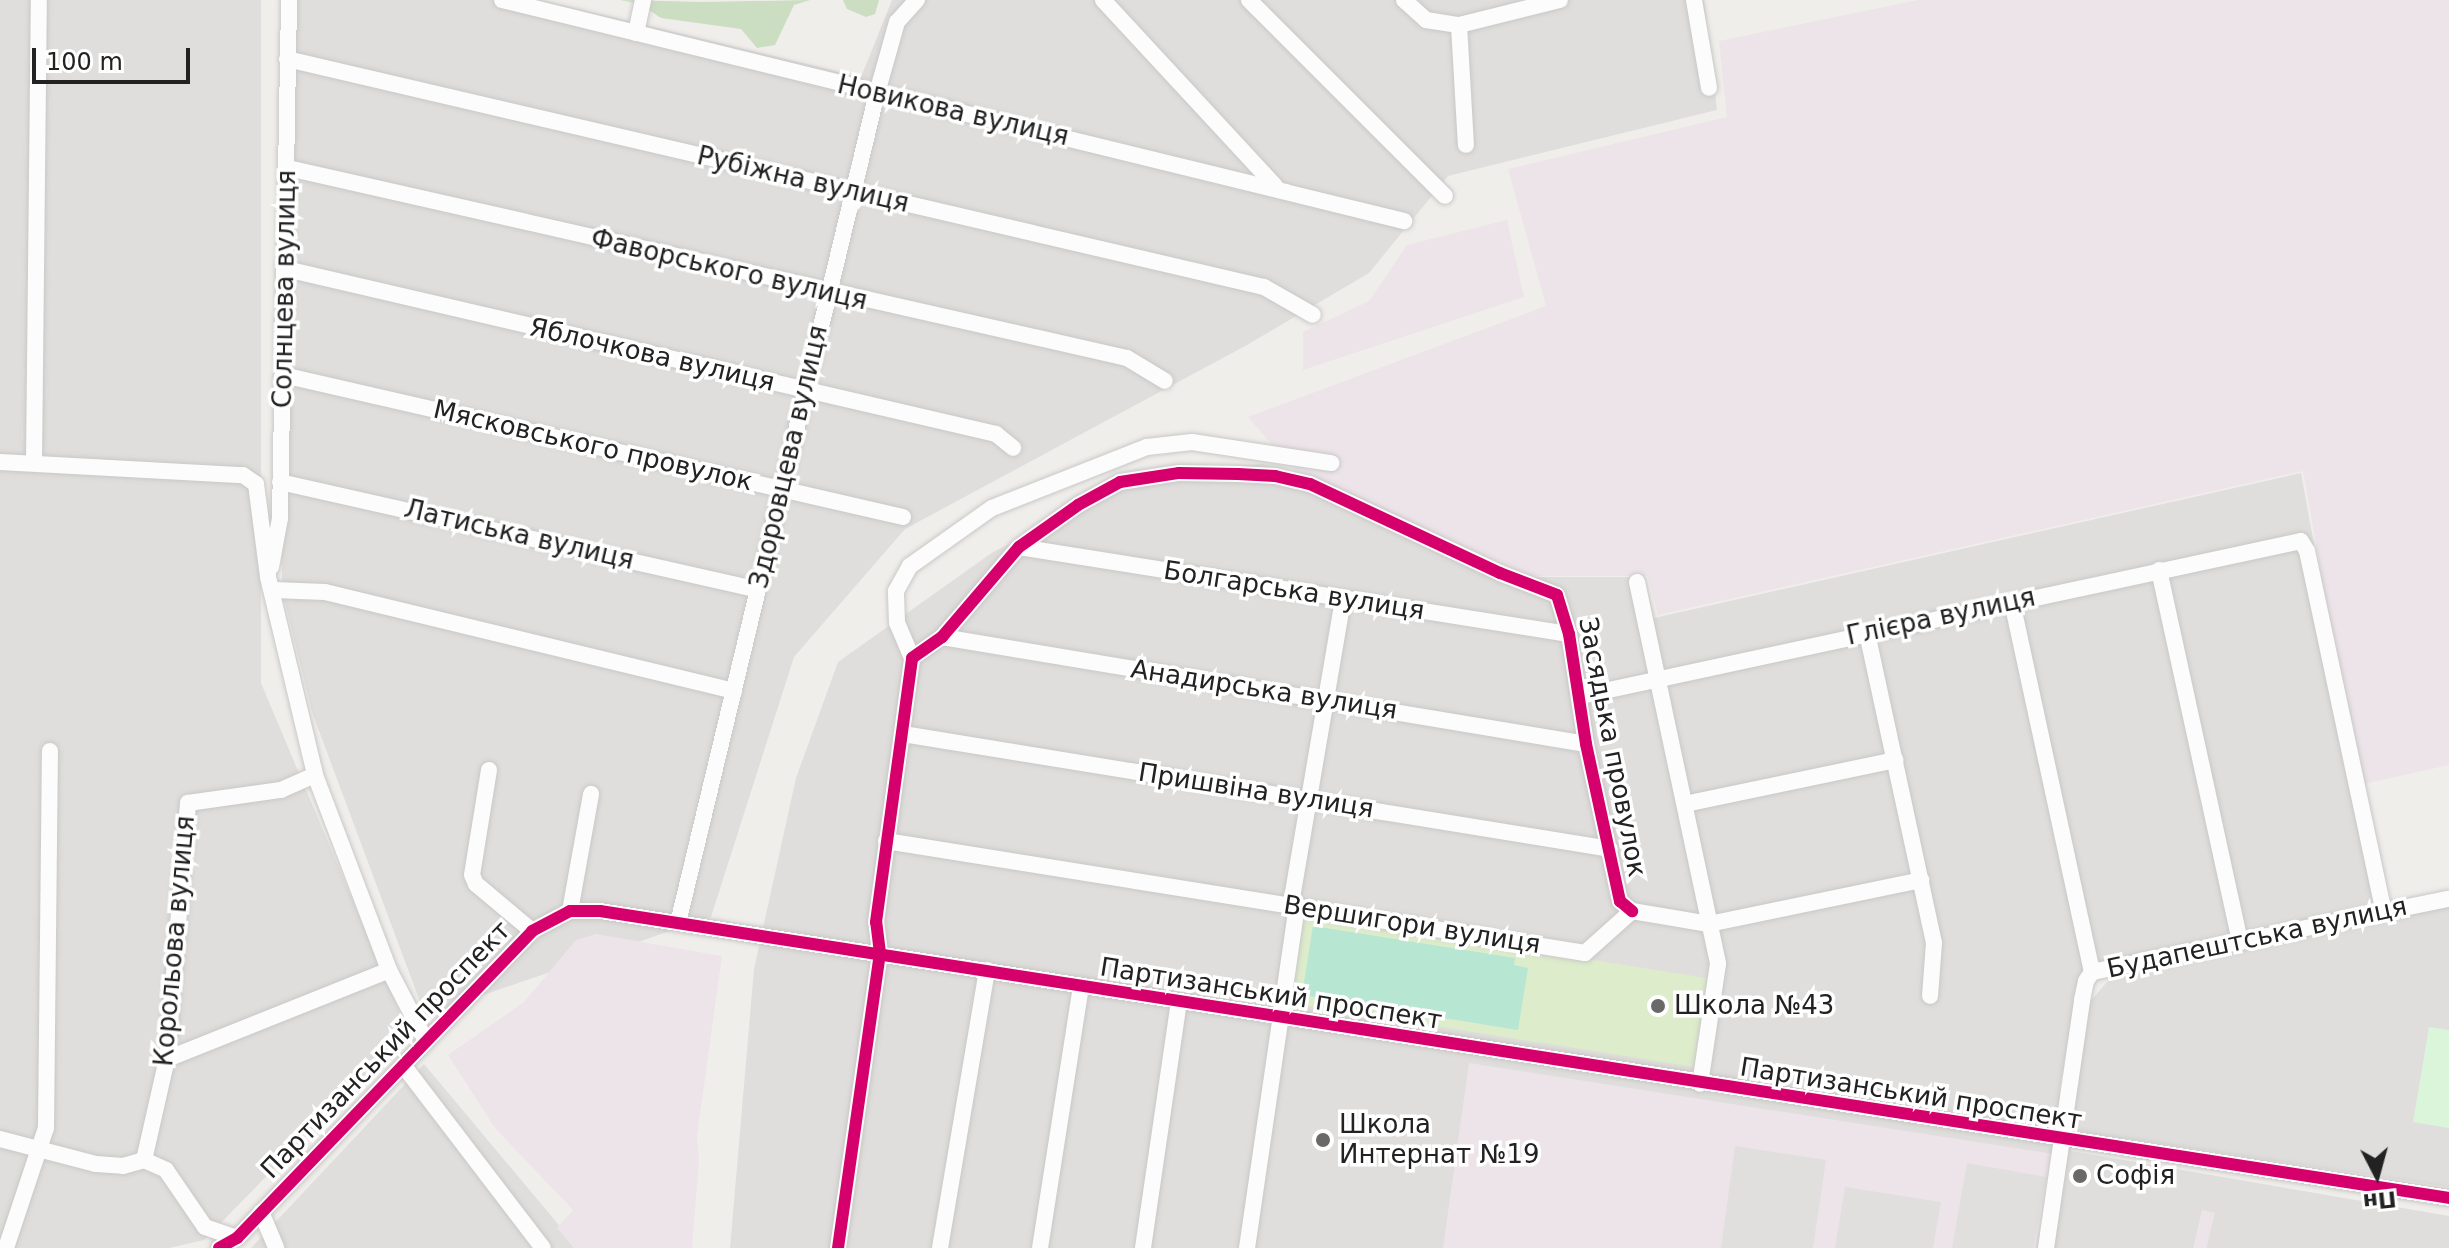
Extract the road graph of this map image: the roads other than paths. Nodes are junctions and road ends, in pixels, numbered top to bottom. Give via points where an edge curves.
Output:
1 (39, 0) edge
2 (289, 0) edge
3 (502, 0) edge
4 (643, 0) edge
5 (917, 0) edge
6 (1103, 0) edge
7 (1249, 0) edge
8 (1404, 0) edge
9 (1560, 0) edge
10 (1694, 0) edge
11 (1459, 25) junction
12 (636, 33) junction
13 (287, 59) junction
14 (1709, 88) dead end
15 (877, 93) junction
16 (1466, 145) dead end
17 (288, 168) junction
18 (1275, 186) junction
19 (852, 192) junction
20 (1445, 196) dead end
21 (1404, 221) dead end
22 (286, 269) junction
23 (828, 293) junction
24 (1313, 315) dead end
25 (283, 375) junction
26 (1165, 381) dead end
27 (804, 391) junction
28 (1013, 448) dead end
29 (0, 462) edge
30 (34, 462) junction
31 (1331, 463) dead end
32 (280, 482) junction
33 (780, 489) junction
34 (903, 517) dead end
35 (1019, 547) junction
36 (2159, 570) junction
37 (1637, 582) dead end
38 (271, 583) junction
39 (758, 590) junction
40 (1343, 599) junction
41 (2012, 602) junction
42 (1867, 633) junction
43 (1569, 634) junction
44 (942, 637) junction
45 (912, 658) junction
46 (1659, 679) junction
47 (734, 691) junction
48 (1581, 696) junction
49 (1326, 701) junction
50 (903, 734) junction
51 (1586, 744) junction
52 (50, 751) dead end
53 (1895, 760) junction
54 (489, 770) dead end
55 (315, 775) junction
56 (591, 794) dead end
57 (1309, 800) junction
58 (1685, 804) junction
59 (886, 841) junction
60 (1610, 849) junction
61 (1921, 880) junction
62 (2449, 899) edge
63 (1297, 907) junction
64 (570, 911) junction
65 (1632, 911) junction
66 (2384, 912) junction
67 (678, 923) junction
68 (1709, 924) junction
69 (532, 931) junction
70 (2240, 942) junction
71 (880, 953) junction
72 (389, 970) junction
73 (987, 970) junction
74 (2092, 972) junction
75 (1081, 986) junction
76 (1930, 996) dead end
77 (1179, 1002) junction
78 (1280, 1019) junction
79 (426, 1041) junction
80 (167, 1059) junction
81 (403, 1065) junction
82 (1700, 1084) junction
83 (0, 1139) edge
84 (2063, 1140) junction
85 (39, 1149) junction
86 (144, 1160) junction
87 (2449, 1198) edge
88 (261, 1212) junction
89 (237, 1238) junction
90 (6, 1248) edge
91 (219, 1248) edge
92 (276, 1248) edge
93 (543, 1248) edge
94 (838, 1248) edge
95 (940, 1248) edge
96 (1040, 1248) edge
97 (1143, 1248) edge
98 (1247, 1248) edge
99 (2046, 1248) edge

1 - 30 street
2 - 13 street, Солнцева вулиця
3 - 12 street, Новикова вулиця
4 - 12 street
5 - 15 street, Здоровцева вулиця via 897,22
6 - 18 street
7 - 20 street
8 - 11 street via 1426,20
9 - 11 street
10 - 14 street
11 - 16 street
12 - 15 street, Новикова вулиця
13 - 17 street, Солнцева вулиця
13 - 19 street, Рубіжна вулиця
15 - 18 street, Новикова вулиця
15 - 19 street, Здоровцева вулиця
17 - 22 street, Солнцева вулиця
17 - 23 street, Фаворського вулиця
18 - 21 street, Новикова вулиця
19 - 23 street, Здоровцева вулиця
19 - 24 street, Рубіжна вулиця via 1264,287
22 - 25 street, Солнцева вулиця
22 - 27 street, Яблочкова вулиця
23 - 26 street, Фаворського вулиця via 1127,358
23 - 27 street, Здоровцева вулиця
25 - 32 street, Солнцева вулиця
25 - 33 street, Мясковського провулок
27 - 28 street, Яблочкова вулиця via 996,434
27 - 33 street, Здоровцева вулиця
29 - 30 street
30 - 38 street via 250,478 256,484
31 - 45 street via 1192,442 1147,447 992,508 910,566 896,591 897,623
32 - 38 street, Солнцева вулиця
32 - 39 street, Латиська вулиця
33 - 34 street, Мясковського провулок
33 - 39 street, Здоровцева вулиця
35 - 40 street, Болгарська вулиця
35 - 43 street, Засядька провулок via 1120,482 1179,473 1275,476 1310,484 1500,573 1550,590 1562,603
35 - 44 street
36 - 41 street, Глієра вулиця
36 - 66 street, Глієра вулиця via 2301,541
36 - 70 street
37 - 46 street
38 - 47 street
38 - 55 street, Солнцева вулиця
39 - 47 street, Здоровцева вулиця
40 - 43 street, Болгарська вулиця
40 - 49 street
41 - 42 street, Глієра вулиця
41 - 74 street
42 - 46 street, Глієра вулиця
42 - 53 street
43 - 48 street, Засядька провулок
44 - 45 street
44 - 49 street, Анадирська вулиця
45 - 50 street
46 - 48 street, Глієра вулиця
46 - 58 street
47 - 67 street, Здоровцева вулиця
48 - 51 street, Засядька провулок
49 - 51 street, Анадирська вулиця
49 - 57 street
50 - 57 street, Пришвіна вулиця
50 - 59 street
51 - 60 street, Засядька провулок
52 - 85 street via 46,1128
53 - 58 street
53 - 61 street
54 - 69 street via 472,875
55 - 72 street, Солнцева вулиця
55 - 80 street, Корольова вулиця via 281,790 188,803
56 - 64 street
57 - 60 street, Пришвіна вулиця
57 - 63 street via 1292,898
58 - 68 street
59 - 63 street, Вершигори вулиця
59 - 71 street via 876,922
60 - 65 street, Засядька провулок via 1620,901
61 - 68 street
61 - 76 street via 1934,943
62 - 66 street, Будапештська вулиця
63 - 65 street, Вершигори вулиця via 1585,953
63 - 78 street
64 - 67 street, Партизанський проспект
64 - 69 street, Партизанський проспект
65 - 68 street
66 - 70 street, Будапештська вулиця
67 - 71 street, Партизанський проспект
68 - 82 street via 1718,964
69 - 79 street, Партизанський проспект
70 - 74 street, Будапештська вулиця
71 - 73 street, Партизанський проспект
71 - 94 street
72 - 79 street, Солнцева вулиця
72 - 80 street
73 - 75 street, Партизанський проспект
73 - 95 street
74 - 84 street, Будапештська вулиця via 2082,1000
75 - 77 street, Партизанський проспект
75 - 96 street
77 - 78 street, Партизанський проспект
77 - 97 street
78 - 82 street, Партизанський проспект
78 - 98 street
79 - 81 street, Партизанський проспект
80 - 86 street, Корольова вулиця
81 - 88 street, Партизанський проспект
81 - 93 street
82 - 84 street, Партизанський проспект
83 - 85 street
84 - 87 street, Партизанський проспект
84 - 99 street, Будапештська вулиця
85 - 86 street via 96,1164 123,1166
85 - 90 street
86 - 89 street via 166,1170 205,1227
88 - 89 street, Партизанський проспект
88 - 92 street
89 - 91 street, Партизанський проспект

